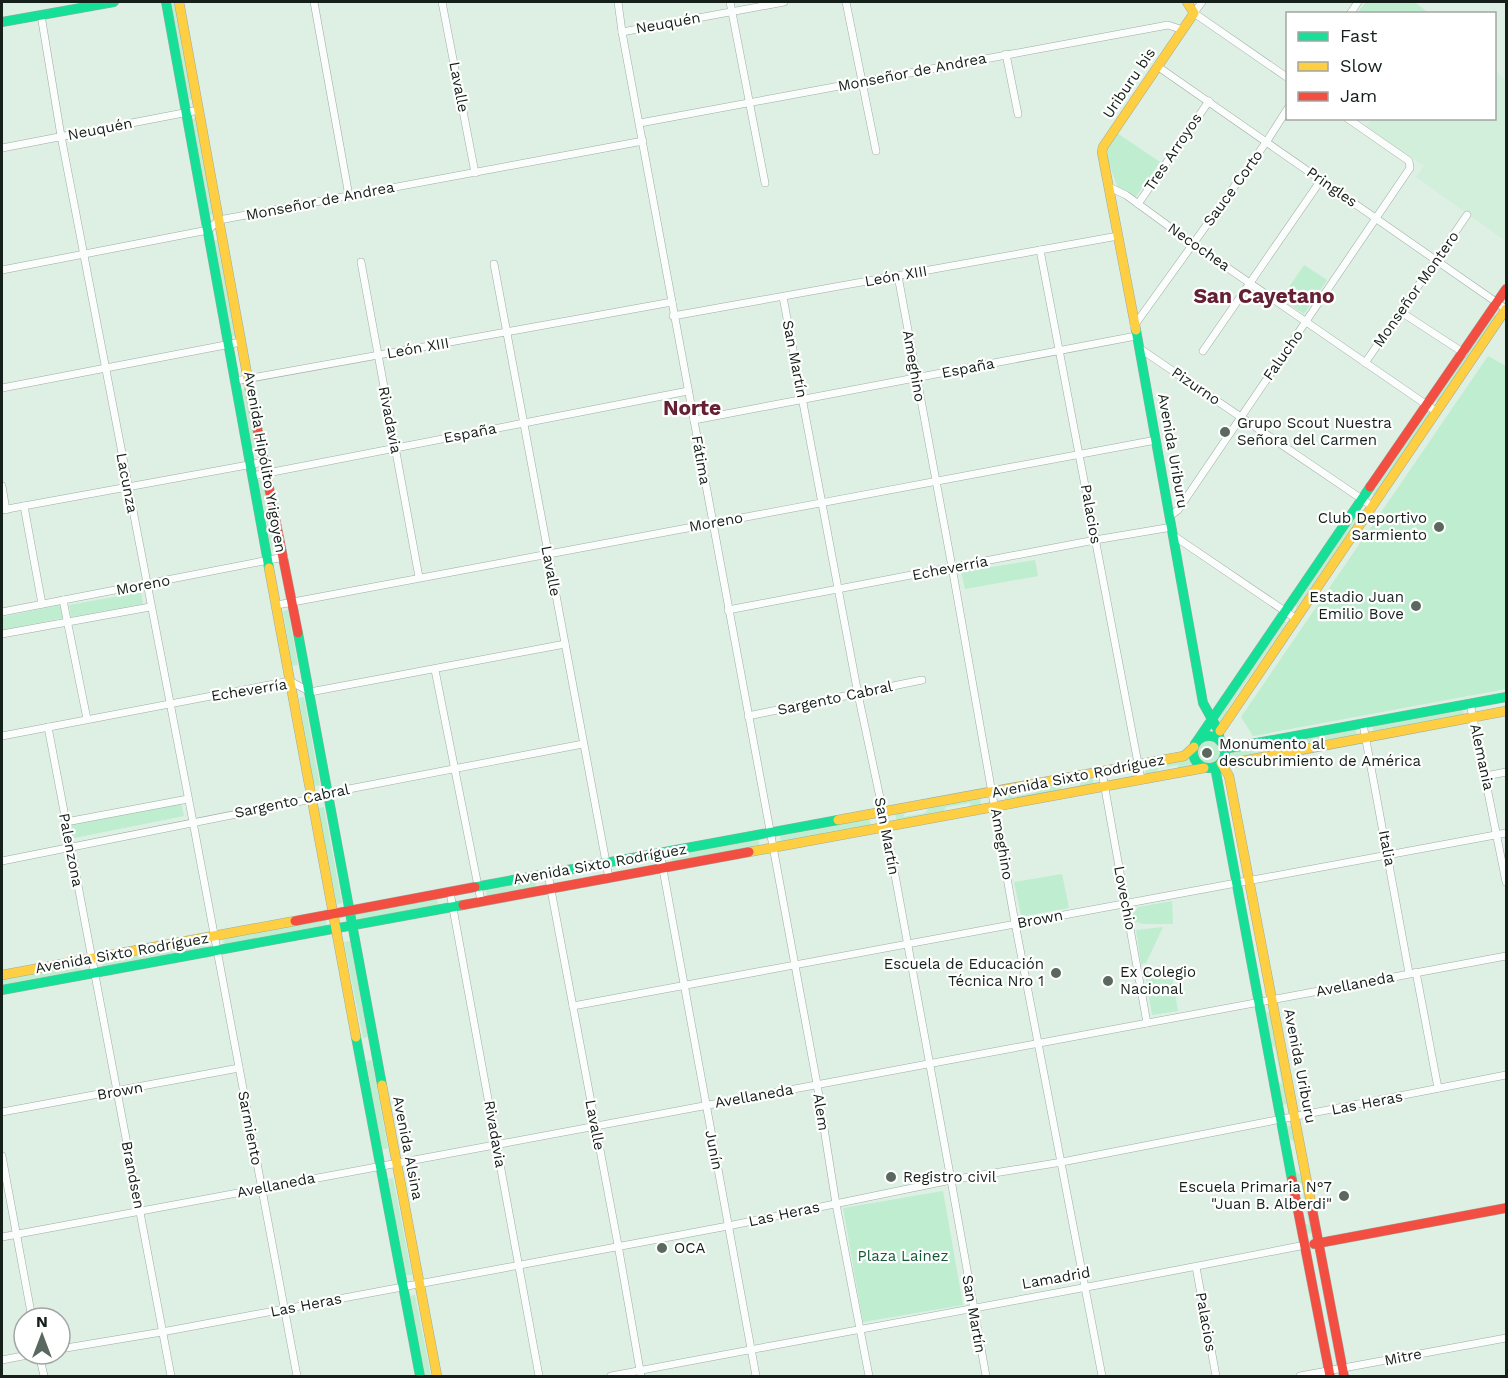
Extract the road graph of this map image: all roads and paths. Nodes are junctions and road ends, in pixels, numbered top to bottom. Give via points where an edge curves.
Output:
1 (114, 2) edge
2 (166, 2) edge
3 (179, 2) edge
4 (314, 2) edge
5 (442, 2) edge
6 (618, 2) edge
7 (730, 2) edge
8 (784, 2) edge
9 (846, 2) edge
10 (1188, 2) edge
11 (1202, 2) edge
12 (732, 12) junction
13 (1194, 13) junction
14 (41, 15) junction
15 (2, 22) edge
16 (1183, 30) junction
17 (622, 32) junction
18 (1006, 54) junction
19 (1158, 66) junction
20 (1286, 77) edge
21 (862, 82) junction
22 (1209, 101) junction
23 (748, 103) junction
24 (199, 110) junction
25 (1286, 110) edge
26 (186, 112) junction
27 (1018, 114) dead end
28 (1350, 120) edge
29 (640, 123) junction
30 (61, 136) junction
31 (643, 141) junction
32 (1267, 141) junction
33 (2, 148) edge
34 (876, 151) dead end
35 (474, 172) junction
36 (1321, 180) junction
37 (765, 183) dead end
38 (1108, 187) junction
39 (349, 196) junction
40 (1138, 204) junction
41 (1467, 215) dead end
42 (1377, 219) junction
43 (219, 220) junction
44 (208, 230) junction
45 (1118, 236) junction
46 (1192, 244) junction
47 (1040, 250) junction
48 (83, 255) junction
49 (1436, 260) junction
50 (361, 262) dead end
51 (494, 264) dead end
52 (2, 270) edge
53 (898, 276) junction
54 (1250, 282) junction
55 (1506, 289) edge
56 (783, 297) junction
57 (672, 302) junction
58 (1497, 303) junction
59 (1506, 309) edge
60 (1401, 312) junction
61 (674, 316) junction
62 (1306, 322) junction
63 (1135, 331) junction
64 (507, 332) junction
65 (241, 342) junction
66 (229, 345) junction
67 (1139, 348) junction
68 (1060, 350) junction
69 (1203, 351) dead end
70 (1464, 353) junction
71 (378, 355) junction
72 (1365, 363) junction
73 (105, 368) junction
74 (916, 378) junction
75 (248, 379) junction
76 (235, 381) junction
77 (2, 388) edge
78 (688, 391) junction
79 (802, 399) junction
80 (1426, 406) junction
81 (1437, 412) junction
82 (1240, 416) junction
83 (694, 420) junction
84 (525, 423) junction
85 (1156, 440) junction
86 (396, 448) junction
87 (1080, 454) junction
88 (250, 465) junction
89 (266, 467) junction
90 (252, 476) junction
91 (935, 481) junction
92 (2, 486) edge
93 (128, 487) junction
94 (1362, 499) junction
95 (822, 503) junction
96 (24, 506) junction
97 (1372, 506) junction
98 (4, 510) edge
99 (1170, 516) junction
100 (712, 522) junction
101 (1173, 532) junction
102 (1095, 540) junction
103 (548, 553) junction
104 (284, 557) junction
105 (268, 561) junction
106 (952, 567) junction
107 (419, 578) junction
108 (147, 584) junction
109 (838, 590) junction
110 (63, 600) junction
111 (293, 602) junction
112 (42, 604) junction
113 (277, 605) junction
114 (150, 607) junction
115 (728, 610) junction
116 (1286, 611) junction
117 (2, 612) edge
118 (1295, 618) junction
119 (67, 621) junction
120 (2, 634) edge
121 (565, 644) junction
122 (435, 670) junction
123 (922, 680) dead end
124 (290, 681) junction
125 (310, 692) junction
126 (858, 694) junction
127 (1506, 697) edge
128 (1470, 703) junction
129 (170, 704) junction
130 (1506, 711) edge
131 (748, 716) junction
132 (1473, 717) junction
133 (1212, 718) junction
134 (87, 719) junction
135 (1363, 724) junction
136 (48, 727) junction
137 (2, 736) edge
138 (1365, 737) junction
139 (1222, 740) junction
140 (583, 744) junction
141 (1194, 745) junction
142 (1220, 764) junction
143 (1138, 765) junction
144 (1204, 768) junction
145 (456, 770) junction
146 (1102, 772) junction
147 (1506, 772) edge
148 (1486, 776) junction
149 (1141, 779) junction
150 (1104, 786) junction
151 (993, 791) junction
152 (328, 793) junction
153 (188, 799) junction
154 (312, 799) junction
155 (995, 806) junction
156 (883, 811) junction
157 (66, 822) junction
158 (193, 822) junction
159 (886, 826) junction
160 (770, 832) junction
161 (1506, 833) edge
162 (1498, 834) junction
163 (71, 848) junction
164 (773, 848) junction
165 (660, 853) junction
166 (1388, 855) junction
167 (2, 861) edge
168 (605, 863) junction
169 (664, 867) junction
170 (548, 874) junction
171 (609, 878) junction
172 (1250, 880) junction
173 (1506, 882) edge
174 (1236, 884) junction
175 (478, 887) junction
176 (550, 888) junction
177 (450, 892) junction
178 (482, 901) junction
179 (1125, 902) junction
180 (454, 907) junction
181 (349, 910) junction
182 (333, 914) junction
183 (1015, 923) junction
184 (352, 926) junction
185 (335, 929) junction
186 (214, 936) junction
187 (906, 944) junction
188 (216, 951) junction
189 (1506, 956) edge
190 (92, 959) junction
191 (794, 964) junction
192 (1412, 972) junction
193 (95, 974) junction
194 (2, 975) edge
195 (685, 984) junction
196 (2, 990) edge
197 (1272, 1000) junction
198 (1258, 1003) junction
199 (573, 1006) junction
200 (1147, 1023) junction
201 (1038, 1043) junction
202 (374, 1049) junction
203 (358, 1052) junction
204 (929, 1063) junction
205 (239, 1068) junction
206 (1506, 1075) edge
207 (817, 1084) junction
208 (1438, 1089) junction
209 (117, 1092) junction
210 (705, 1104) junction
211 (2, 1112) edge
212 (1295, 1117) junction
213 (1281, 1119) junction
214 (595, 1126) junction
215 (496, 1143) junction
216 (2, 1156) edge
217 (1062, 1162) junction
218 (396, 1163) junction
219 (380, 1166) junction
220 (951, 1179) junction
221 (261, 1188) junction
222 (836, 1204) junction
223 (1506, 1208) edge
224 (140, 1211) junction
225 (728, 1226) junction
226 (16, 1235) junction
227 (2, 1237) edge
228 (1319, 1243) junction
229 (618, 1245) junction
230 (1305, 1245) junction
231 (519, 1264) junction
232 (1196, 1267) junction
233 (418, 1283) junction
234 (403, 1286) junction
235 (1086, 1289) junction
236 (30, 1306) edge
237 (973, 1308) junction
238 (284, 1309) junction
239 (859, 1329) junction
240 (162, 1332) junction
241 (1506, 1338) edge
242 (72, 1347) edge
243 (751, 1350) junction
244 (1343, 1373) edge
245 (640, 1374) edge
246 (1330, 1374) edge
247 (171, 1377) edge
248 (297, 1377) edge
249 (420, 1377) edge
250 (437, 1377) edge
251 (539, 1377) edge
252 (610, 1377) edge
253 (756, 1377) edge
254 (869, 1377) edge
255 (986, 1377) edge
256 (1102, 1377) edge
257 (1216, 1377) edge
258 (1300, 1377) edge

1 - 14 main road
2 - 26 main road, Avenida Hipólito Yrigoyen
3 - 24 main road, Avenida Hipólito Yrigoyen
4 - 39 street
5 - 35 street, Lavalle
6 - 17 street, Fátima
7 - 12 street
8 - 12 street, Neuquén
9 - 21 street
10 - 13 main road
11 - 13 street, Uriburu bis
12 - 17 street, Neuquén
12 - 23 street
13 - 16 main road, Uriburu bis
13 - 20 street
14 - 15 main road
14 - 30 street, Lacunza
16 - 18 street, Monseñor de Andrea via 1168,25
16 - 19 main road, Uriburu bis
17 - 29 street, Fátima
18 - 21 street, Monseñor de Andrea
18 - 27 street
19 - 22 street, Pringles
19 - 38 main road, Uriburu bis via 1103,147
21 - 23 street, Monseñor de Andrea
21 - 34 street
22 - 32 street, Pringles
22 - 40 street, Tres Arroyos
23 - 29 street, Monseñor de Andrea
23 - 37 street
24 - 26 street, Neuquén
24 - 43 main road, Avenida Hipólito Yrigoyen
25 - 32 street, Sauce Corto
26 - 30 street, Neuquén
26 - 44 main road, Avenida Hipólito Yrigoyen
28 - 42 street, Falucho via 1409,161 1410,168
29 - 31 street, Fátima
30 - 33 street, Neuquén
30 - 48 street, Lacunza
31 - 35 street, Monseñor de Andrea
31 - 57 street, Fátima
32 - 36 street, Pringles
32 - 46 street, Sauce Corto
35 - 39 street, Monseñor de Andrea
36 - 42 street, Pringles
36 - 54 street
38 - 40 street, Necochea
38 - 45 main road, Avenida Uriburu
39 - 43 street, Monseñor de Andrea
40 - 46 street, Necochea
41 - 49 street, Monseñor Montero
42 - 49 street, Pringles
42 - 62 street, Falucho
43 - 44 street
43 - 65 main road, Avenida Hipólito Yrigoyen
44 - 48 street
44 - 66 main road, Avenida Hipólito Yrigoyen
45 - 47 street, León XIII
45 - 63 main road, Avenida Uriburu
46 - 54 street, Necochea
46 - 63 street, Sauce Corto
47 - 53 street, León XIII
47 - 68 street, Palacios
48 - 52 street
48 - 73 street, Lacunza
49 - 58 street, Pringles
49 - 60 street, Monseñor Montero
50 - 71 street, Rivadavia
51 - 64 street, Lavalle
53 - 56 street, León XIII
53 - 74 street, Ameghino
54 - 62 street, Necochea
54 - 69 street
55 - 58 main road
56 - 61 street, León XIII
56 - 79 street, San Martín
57 - 61 street, Fátima
57 - 64 street, León XIII
58 - 59 street, Pringles
58 - 70 main road
59 - 81 main road
60 - 70 street
60 - 72 street, Monseñor Montero
61 - 78 street, Fátima
62 - 72 street, Necochea
62 - 82 street, Falucho
63 - 67 main road, Avenida Uriburu
63 - 68 street, España
64 - 71 street, León XIII
64 - 84 street, Lavalle
65 - 66 street
65 - 75 main road, Avenida Hipólito Yrigoyen
66 - 73 street
66 - 76 main road, Avenida Hipólito Yrigoyen
67 - 82 street, Pizurno
67 - 85 main road, Avenida Uriburu
68 - 74 street, España
68 - 87 street, Palacios
70 - 80 main road
71 - 75 street, León XIII
71 - 86 street, Rivadavia
72 - 80 street, Necochea
73 - 77 street
73 - 93 street, Lacunza
74 - 79 street, España
74 - 91 street, Ameghino
75 - 76 street, León XIII
75 - 89 main road, Avenida Hipólito Yrigoyen
76 - 88 main road, Avenida Hipólito Yrigoyen
78 - 83 street, Fátima
78 - 84 street, España
79 - 83 street, España
79 - 95 street, San Martín
80 - 81 street, Necochea
80 - 94 main road
81 - 97 main road
82 - 94 street, Pizurno
82 - 99 street, Falucho via 1178,510
83 - 100 street, Fátima
84 - 86 street, España
84 - 103 street, Lavalle
85 - 87 street, Moreno
85 - 99 main road, Avenida Uriburu
86 - 89 street, España
86 - 107 street, Rivadavia
87 - 91 street, Moreno
87 - 102 street, Palacios
88 - 89 street, España
88 - 90 main road, Avenida Hipólito Yrigoyen
88 - 93 street, España
89 - 90 street, España
89 - 104 main road, Avenida Hipólito Yrigoyen
90 - 105 main road, Avenida Hipólito Yrigoyen
91 - 95 street, Moreno
91 - 106 street, Ameghino
92 - 98 street
93 - 96 street, España
93 - 108 street, Lacunza
94 - 97 street, Pizurno
94 - 116 main road
95 - 100 street, Moreno
95 - 109 street, San Martín
96 - 98 street, España
96 - 112 street
97 - 118 main road
99 - 101 main road, Avenida Uriburu
100 - 103 street, Moreno
100 - 115 street, Fátima
101 - 102 street, Echeverría
101 - 116 street
101 - 133 main road, Avenida Uriburu via 1203,703
102 - 106 street, Echeverría
102 - 143 street, Palacios
103 - 107 street, Moreno
103 - 121 street, Lavalle
104 - 105 street, Moreno
104 - 111 main road, Avenida Hipólito Yrigoyen
105 - 108 street, Moreno
105 - 113 main road, Avenida Hipólito Yrigoyen
106 - 109 street, Echeverría
106 - 151 street, Ameghino
107 - 111 street, Moreno
108 - 110 street, Moreno
108 - 114 street, Lacunza
109 - 115 street, Echeverría
109 - 126 street, San Martín
110 - 112 street, Moreno
110 - 119 street
111 - 113 street, Moreno
111 - 125 main road, Avenida Hipólito Yrigoyen
112 - 117 street, Moreno
113 - 124 main road, Avenida Hipólito Yrigoyen
114 - 119 street, Moreno
114 - 129 street, Lacunza
115 - 131 street, Fátima
116 - 118 street
116 - 133 main road
118 - 139 main road
119 - 120 street, Moreno
119 - 134 street
121 - 122 street, Echeverría
121 - 140 street, Lavalle
122 - 125 street, Echeverría
122 - 145 street
123 - 126 street, Sargento Cabral
124 - 125 street, Echeverría
124 - 129 street, Echeverría
124 - 154 main road, Avenida Hipólito Yrigoyen
125 - 152 main road, Avenida Hipólito Yrigoyen
126 - 131 street, Sargento Cabral
126 - 156 street, San Martín
127 - 128 main road
128 - 132 street, Alemania
128 - 135 main road
129 - 134 street, Echeverría
129 - 153 street, Lacunza
130 - 132 main road
131 - 160 street, Fátima
132 - 138 main road
132 - 148 street, Alemania
133 - 139 main road, Avenida Uriburu
133 - 141 main road
134 - 136 street, Echeverría
135 - 138 street, Italia
135 - 139 main road
136 - 137 street, Echeverría
136 - 157 street, Palenzona
138 - 142 main road
138 - 166 street, Italia
139 - 141 main road via 1207,736
139 - 142 main road via 1225,755
140 - 145 street, Sargento Cabral
140 - 168 street, Lavalle
141 - 143 main road, Avenida Sixto Rodríguez via 1184,756
141 - 144 main road via 1195,762
142 - 144 main road
142 - 172 main road, Avenida Uriburu via 1229,776
142 - 174 main road, Avenida Uriburu
143 - 146 main road, Avenida Sixto Rodríguez
143 - 149 street, Palacios
144 - 149 main road, Avenida Sixto Rodríguez
145 - 152 street, Sargento Cabral
145 - 175 street
146 - 150 street, Lovechio
146 - 151 main road, Avenida Sixto Rodríguez
147 - 148 street
148 - 162 street, Alemania
149 - 150 main road, Avenida Sixto Rodríguez
150 - 155 main road, Avenida Sixto Rodríguez
150 - 179 street, Lovechio
151 - 155 street, Ameghino
151 - 156 main road, Avenida Sixto Rodríguez
152 - 154 street, Sargento Cabral
152 - 181 main road, Avenida Hipólito Yrigoyen
153 - 157 street
153 - 158 street, Lacunza
154 - 158 street, Sargento Cabral
154 - 182 main road, Avenida Hipólito Yrigoyen
155 - 159 main road, Avenida Sixto Rodríguez
155 - 183 street, Ameghino
156 - 159 street, San Martín
156 - 160 main road, Avenida Sixto Rodríguez
157 - 163 street, Palenzona
158 - 163 street, Sargento Cabral
158 - 186 street, Lacunza
159 - 164 main road, Avenida Sixto Rodríguez
159 - 187 street, San Martín
160 - 164 street, Fátima
160 - 165 main road, Avenida Sixto Rodríguez
161 - 162 street, Brown
162 - 166 street, Brown
162 - 173 street, Alemania
163 - 167 street, Sargento Cabral
163 - 190 street, Palenzona
164 - 169 main road, Avenida Sixto Rodríguez
164 - 191 street, Alem
165 - 168 main road, Avenida Sixto Rodríguez
165 - 169 street, Junín
166 - 172 street, Brown
166 - 192 street, Italia
168 - 170 main road, Avenida Sixto Rodríguez
168 - 171 street, Lavalle
169 - 171 main road, Avenida Sixto Rodríguez
169 - 195 street, Junín
170 - 175 main road, Avenida Sixto Rodríguez
170 - 176 street, Lavalle
171 - 176 main road, Avenida Sixto Rodríguez
172 - 174 street, Brown
172 - 197 main road, Avenida Uriburu
174 - 179 street, Brown
174 - 198 main road, Avenida Uriburu
175 - 177 main road, Avenida Sixto Rodríguez
175 - 178 street
176 - 178 main road, Avenida Sixto Rodríguez
176 - 199 street, Lavalle
177 - 180 street, Rivadavia
177 - 181 main road, Avenida Sixto Rodríguez
178 - 180 main road, Avenida Sixto Rodríguez
179 - 183 street, Brown
179 - 200 street, Lovechio
180 - 184 main road, Avenida Sixto Rodríguez
180 - 215 street, Rivadavia
181 - 182 main road, Avenida Sixto Rodríguez
181 - 184 main road, Avenida Hipólito Yrigoyen
182 - 185 main road, Avenida Hipólito Yrigoyen
182 - 186 main road, Avenida Sixto Rodríguez
183 - 187 street, Brown
183 - 201 street, Ameghino
184 - 185 main road, Avenida Sixto Rodríguez
184 - 202 main road, Avenida Alsina
185 - 188 main road, Avenida Sixto Rodríguez
185 - 203 main road, Avenida Alsina
186 - 188 street, Lacunza
186 - 190 main road, Avenida Sixto Rodríguez
187 - 191 street, Brown
187 - 204 street, San Martín
188 - 193 main road, Avenida Sixto Rodríguez
188 - 205 street, Sarmiento
189 - 192 street, Avellaneda
190 - 193 street, Palenzona
190 - 194 main road, Avenida Sixto Rodríguez
191 - 195 street, Brown
191 - 207 street, Alem
192 - 197 street, Avellaneda
192 - 208 street, Italia
193 - 196 main road, Avenida Sixto Rodríguez
193 - 209 street, Brandsen
195 - 199 street, Brown
195 - 210 street, Junín
197 - 198 street, Avellaneda
197 - 212 main road, Avenida Uriburu
198 - 200 street, Avellaneda
198 - 213 main road, Avenida Uriburu
199 - 214 street, Lavalle
200 - 201 street, Avellaneda
201 - 204 street, Avellaneda
201 - 217 street, Ameghino
202 - 203 main road
202 - 218 main road, Avenida Alsina
203 - 219 main road, Avenida Alsina
204 - 207 street, Avellaneda
204 - 220 street, San Martín
205 - 209 street, Brown
205 - 221 street, Sarmiento
206 - 208 street, Las Heras
207 - 210 street, Avellaneda
207 - 222 street, Alem
208 - 212 street, Las Heras
209 - 211 street, Brown
209 - 224 street, Brandsen
210 - 214 street, Avellaneda
210 - 225 street, Junín
212 - 213 street, Las Heras
212 - 228 main road, Avenida Uriburu
213 - 217 street, Las Heras
213 - 230 main road, Avenida Uriburu
214 - 215 street, Avellaneda
214 - 229 street, Lavalle
215 - 218 street, Avellaneda
215 - 231 street, Rivadavia
216 - 226 street
217 - 220 street, Las Heras
217 - 235 street, Ameghino
218 - 219 street, Avellaneda
218 - 233 main road, Avenida Alsina
219 - 221 street, Avellaneda
219 - 234 main road, Avenida Alsina
220 - 222 street, Las Heras
220 - 237 street, San Martín
221 - 224 street, Avellaneda
221 - 238 street, Sarmiento
222 - 225 street, Las Heras
222 - 239 street, Alem
223 - 228 main road, Lamadrid
224 - 226 street, Avellaneda
224 - 240 street, Brandsen
225 - 229 street, Las Heras
225 - 243 street, Junín
226 - 227 street, Avellaneda
226 - 236 street
228 - 230 main road, Lamadrid
228 - 244 main road, Avenida Uriburu
229 - 231 street, Las Heras
229 - 245 street, Lavalle
230 - 232 street, Lamadrid
230 - 246 main road, Avenida Uriburu
231 - 233 street, Las Heras
231 - 251 street, Rivadavia
232 - 235 street, Lamadrid
232 - 257 street, Palacios
233 - 234 street, Las Heras
233 - 250 main road, Avenida Alsina
234 - 238 street, Las Heras
234 - 249 main road, Avenida Alsina
235 - 237 street, Lamadrid
235 - 256 street, Ameghino
237 - 239 street, Lamadrid
237 - 255 street, San Martín
238 - 240 street, Las Heras
238 - 248 street, Sarmiento
239 - 243 street, Lamadrid
239 - 254 street, Alem
240 - 242 street, Las Heras
240 - 247 street, Brandsen
241 - 244 street, Mitre
243 - 245 street, Lamadrid
243 - 253 street, Junín
244 - 246 street, Mitre
245 - 252 street, Lamadrid
246 - 258 street, Mitre

